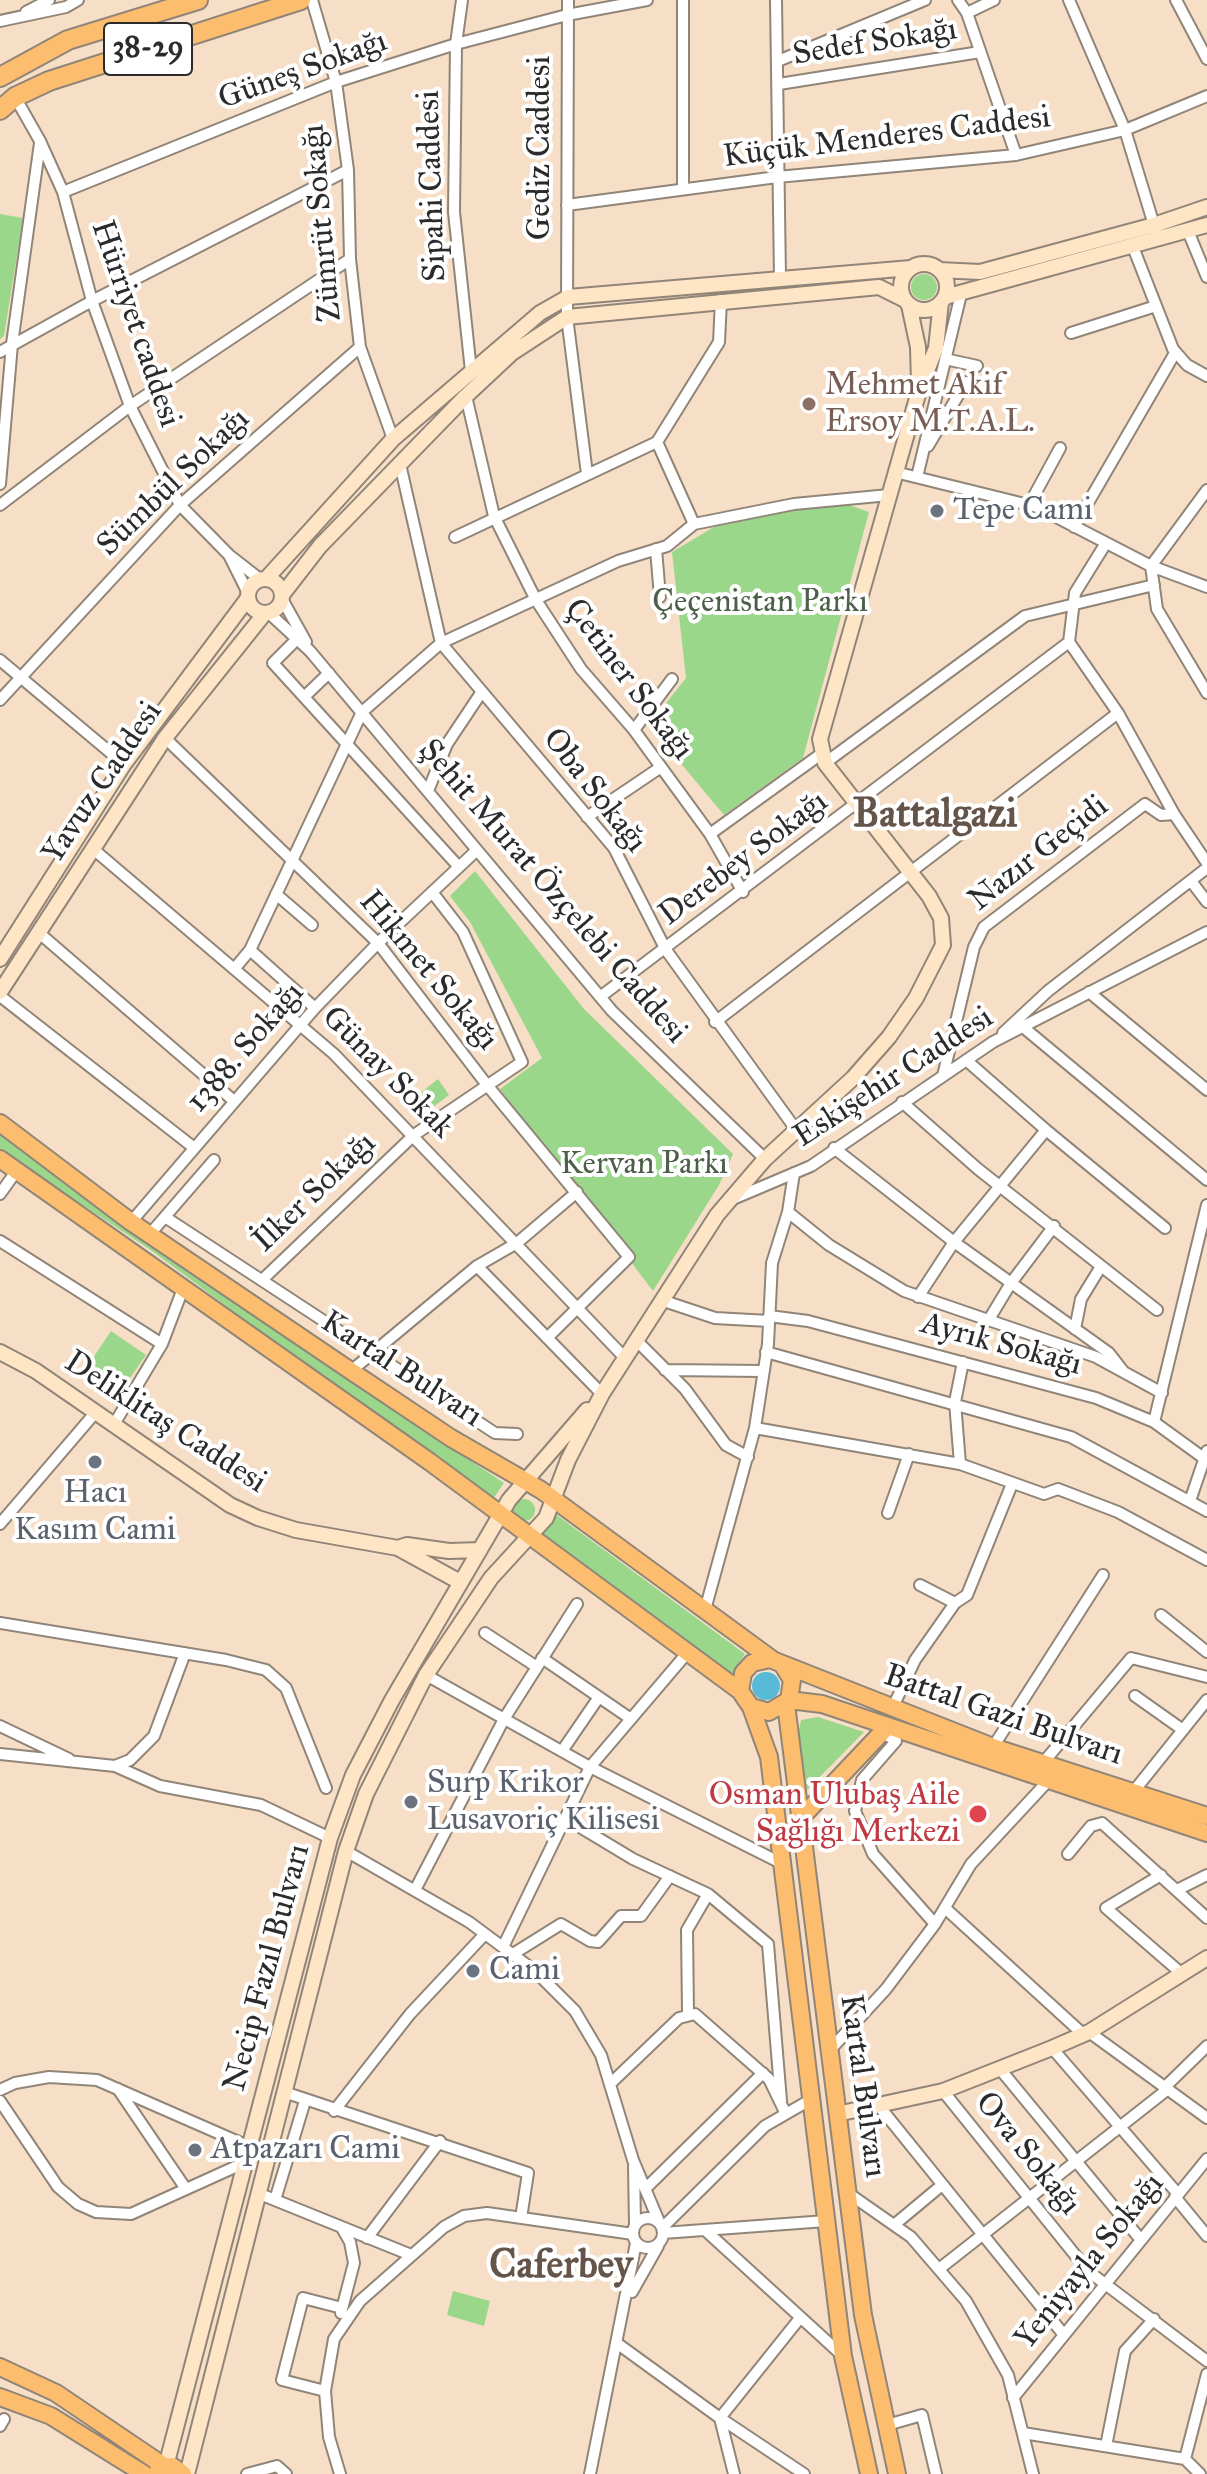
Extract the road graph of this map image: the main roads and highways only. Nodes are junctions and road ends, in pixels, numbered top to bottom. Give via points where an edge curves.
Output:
1 (198, 0) edge
2 (301, 0) edge
3 (1, 76) edge
4 (0, 110) edge
5 (0, 1123) edge
6 (0, 1159) edge
7 (778, 1662) junction
8 (740, 1691) junction
9 (787, 1702) junction
10 (751, 1707) junction
11 (885, 1729) junction
12 (1207, 1816) edge
13 (798, 1821) junction
14 (1207, 1833) edge
15 (0, 2370) edge
16 (0, 2381) edge
17 (0, 2397) edge
18 (162, 2469) edge
19 (144, 2474) edge
20 (185, 2474) edge
21 (869, 2474) edge
22 (897, 2474) edge

1 - 3 highway, 38-29 via 68,40
2 - 4 highway, 38-29 via 49,81
5 - 7 main road, Kartal Bulvarı via 131,1222 451,1438 552,1498
6 - 8 main road, Kartal Bulvarı via 184,1286
7 - 8 main road via 757,1661 747,1668
7 - 9 main road via 792,1680
7 - 12 main road, Battal Gazi Bulvarı via 993,1747
8 - 10 main road
9 - 10 main road via 769,1712
9 - 11 main road, Battal Gazi Bulvarı via 822,1704
9 - 13 main road, Kartal Bulvarı
10 - 21 main road, Kartal Bulvarı via 769,1757 843,2356
11 - 13 main road
11 - 14 main road, Battal Gazi Bulvarı
13 - 22 main road, Kartal Bulvarı via 863,2315
15 - 16 main road
15 - 18 main road via 56,2393
17 - 19 main road via 51,2416
18 - 20 main road via 176,2467

